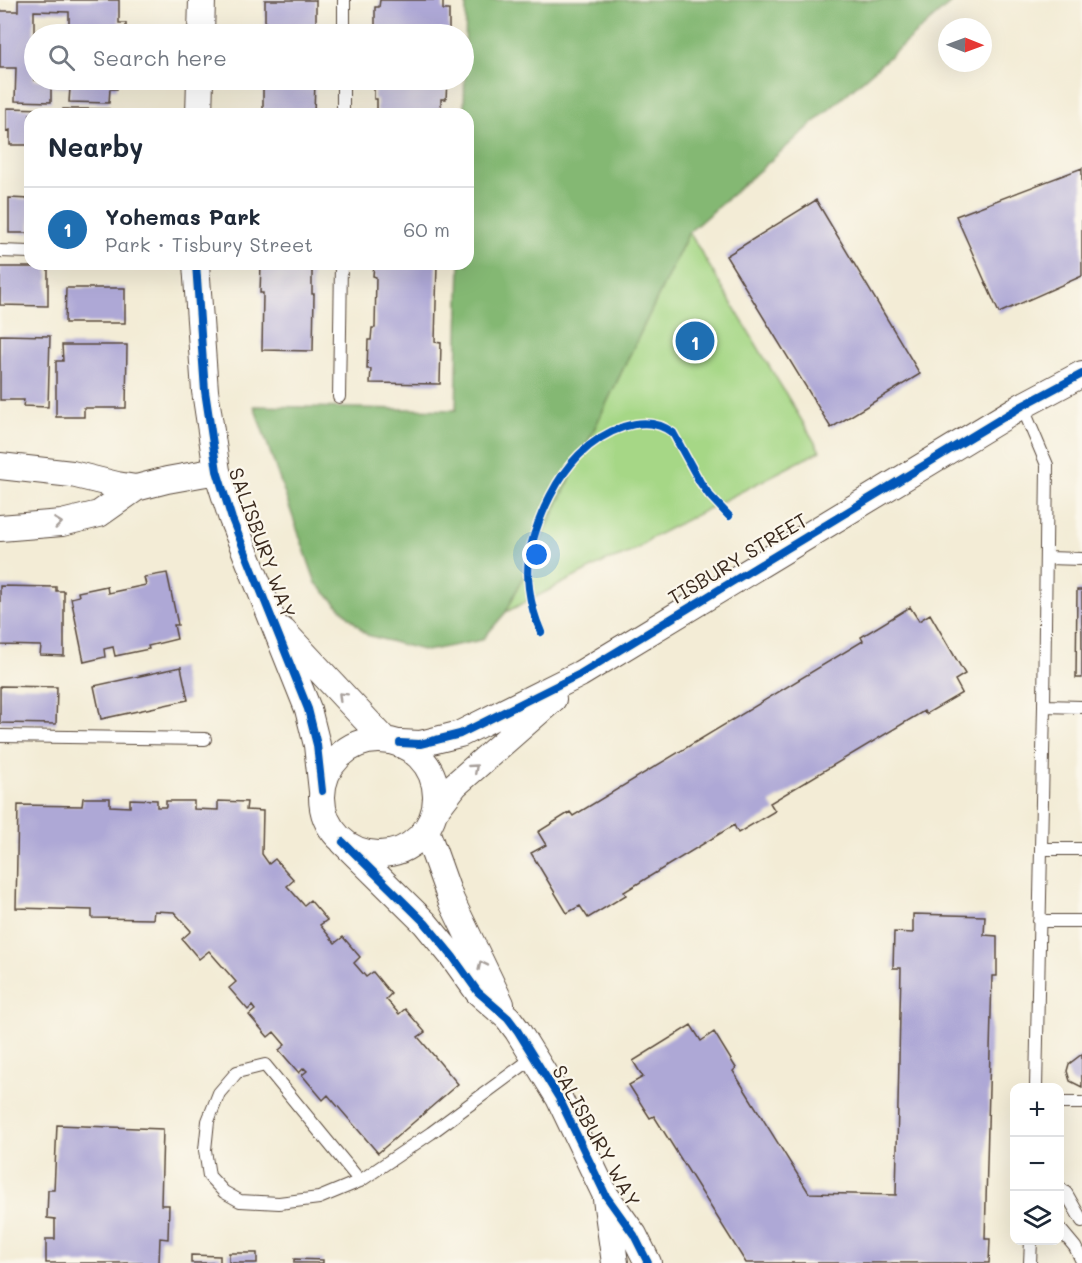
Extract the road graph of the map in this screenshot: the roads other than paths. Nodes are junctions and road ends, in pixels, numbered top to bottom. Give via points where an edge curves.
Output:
1 (202, 0) edge
2 (344, 0) edge
3 (201, 24) edge
4 (344, 24) edge
5 (200, 90) edge
6 (343, 90) edge
7 (199, 108) edge
8 (343, 108) edge
9 (0, 251) edge
10 (24, 252) edge
11 (196, 270) edge
12 (341, 270) edge
13 (1082, 374) edge
14 (339, 397) dead end
15 (1022, 406) junction
16 (0, 466) edge
17 (217, 471) junction
18 (136, 488) junction
19 (0, 528) edge
20 (1047, 558) junction
21 (1082, 559) edge
22 (273, 620) junction
23 (580, 674) junction
24 (1044, 706) junction
25 (1082, 706) edge
26 (0, 736) edge
27 (205, 739) dead end
28 (391, 740) junction
29 (322, 791) junction
30 (430, 820) junction
31 (343, 842) junction
32 (1041, 849) junction
33 (1082, 849) edge
34 (1039, 921) junction
35 (1082, 921) edge
36 (508, 1018) junction
37 (534, 1057) junction
38 (1036, 1083) edge
39 (1064, 1103) edge
40 (1082, 1103) edge
41 (360, 1181) junction
42 (1063, 1191) edge
43 (606, 1196) junction
44 (1082, 1221) edge
45 (1064, 1235) edge
46 (1031, 1245) edge
47 (1082, 1261) edge
48 (615, 1263) edge
49 (648, 1263) edge
50 (1030, 1263) edge

1 - 3 street
2 - 4 lane
5 - 7 street
6 - 8 lane
9 - 10 lane
11 - 17 street, SALISBURY WAY via 205,391
12 - 14 lane
13 - 15 street, TISBURY STREET
15 - 20 lane via 1047,465
15 - 23 street, TISBURY STREET
16 - 18 street via 72,474
17 - 18 street
17 - 22 street, SALISBURY WAY
19 -> 18 street via 62,523 99,514
20 - 21 lane
20 - 24 lane
28 -> 22 street, SALISBURY WAY
22 - 29 street, SALISBURY WAY via 314,729
23 - 28 street, TISBURY STREET via 460,734 420,744
30 -> 23 street, TISBURY STREET via 455,785
24 - 25 lane
24 - 32 lane
26 - 27 lane
28 - 29 street via 353,746 337,757
28 - 30 street via 422,760 432,776 436,794
29 - 31 street via 323,810 330,828
30 - 31 street via 413,843 396,852 359,851
36 -> 30 street, SALISBURY WAY via 452,900
31 - 36 street, SALISBURY WAY via 424,923 478,992
32 - 33 lane
32 - 34 lane
34 - 35 lane
34 - 38 lane
36 - 37 street, SALISBURY WAY
37 - 41 lane
37 - 43 street, SALISBURY WAY via 559,1098
39 - 40 lane
41 - 41 lane via 319,1198 279,1203 240,1201 224,1192 209,1176 205,1150 208,1121 219,1093 237,1072 265,1065
42 - 44 lane
43 - 48 street, SALISBURY WAY
43 - 49 street, SALISBURY WAY via 634,1235
45 - 47 lane
46 - 50 lane

